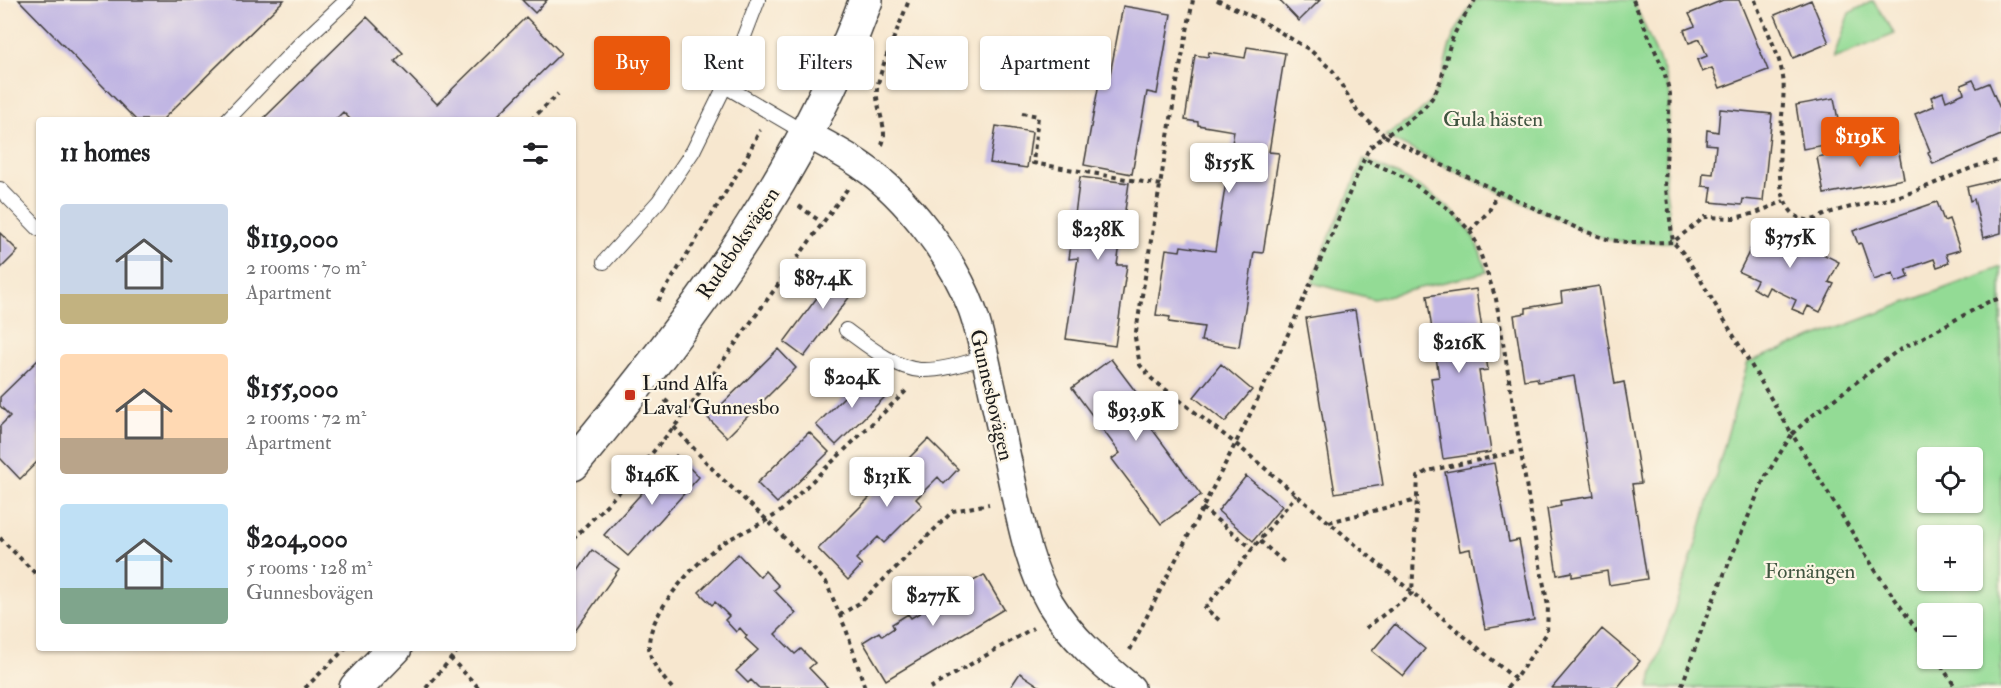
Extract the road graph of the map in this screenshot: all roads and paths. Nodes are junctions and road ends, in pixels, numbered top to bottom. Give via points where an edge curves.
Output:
1 (347, 0) edge
2 (758, 0) edge
3 (866, 0) edge
4 (909, 0) edge
5 (1193, 0) edge
6 (1217, 0) edge
7 (1475, 0) edge
8 (1633, 0) edge
9 (1755, 0) edge
10 (744, 36) edge
11 (723, 90) edge
12 (732, 90) edge
13 (558, 94) dead end
14 (769, 112) junction
15 (1022, 113) dead end
16 (230, 117) edge
17 (534, 117) edge
18 (807, 134) junction
19 (1385, 136) junction
20 (1364, 159) junction
21 (2001, 160) edge
22 (863, 167) junction
23 (1161, 185) junction
24 (0, 189) edge
25 (1498, 191) junction
26 (1784, 201) junction
27 (36, 226) edge
28 (1470, 231) junction
29 (1673, 242) junction
30 (604, 262) dead end
31 (2001, 298) edge
32 (656, 304) dead end
33 (846, 330) dead end
34 (985, 357) junction
35 (942, 368) junction
36 (658, 394) dead end
37 (683, 416) junction
38 (674, 427) junction
39 (1792, 434) junction
40 (1236, 444) junction
41 (1521, 451) junction
42 (576, 460) edge
43 (1296, 495) junction
44 (1417, 500) junction
45 (993, 504) dead end
46 (1202, 508) junction
47 (768, 521) junction
48 (1329, 522) junction
49 (576, 535) edge
50 (0, 538) edge
51 (1260, 541) junction
52 (1253, 549) junction
53 (1286, 564) dead end
54 (36, 574) edge
55 (1412, 593) junction
56 (840, 615) junction
57 (1220, 620) dead end
58 (1366, 628) dead end
59 (1917, 630) edge
60 (1021, 635) dead end
61 (343, 651) edge
62 (393, 651) edge
63 (457, 651) edge
64 (450, 658) junction
65 (1943, 669) edge
66 (1515, 679) junction
67 (1123, 681) edge
68 (305, 688) edge
69 (356, 688) edge
70 (426, 688) edge
71 (479, 688) edge
72 (672, 688) edge
73 (865, 688) edge
74 (930, 688) edge
75 (1507, 688) edge
76 (1681, 688) edge
77 (1956, 688) edge

1 - 16 lane
2 - 10 lane
3 - 18 street, Rudeboksvägen
4 - 22 path via 879,82 878,107 885,139
5 - 23 path
6 - 19 path via 1310,50 1333,71 1357,111
7 - 19 path via 1455,34 1438,88 1429,103
8 - 29 path via 1670,94 1665,182
9 - 26 path via 1774,43 1783,78 1780,177
11 - 30 lane via 693,151 665,193
12 - 14 lane
13 - 17 path
14 - 18 lane
14 - 32 path via 742,166
15 - 23 path via 1038,116 1033,163
18 - 22 street, Gunnesbovägen
18 - 42 street, Rudeboksvägen via 745,239 630,395
19 - 20 path via 1369,148
19 - 25 path
20 - 28 path via 1404,177 1450,210
20 - 40 path via 1312,283
21 - 26 path via 1903,195 1809,221 1797,217
22 - 34 street, Gunnesbovägen via 923,224 971,308
22 - 37 path
23 - 40 path via 1135,338 1140,365 1152,379
24 - 27 lane
25 - 28 path via 1488,211
25 - 29 path via 1610,240
26 - 29 path via 1734,218 1705,217
28 - 41 path via 1496,299
29 - 39 path via 1697,274
31 - 39 path via 1896,352
33 - 35 lane via 897,363 919,370
34 - 35 lane
34 - 67 street, Gunnesbovägen via 1033,568 1072,634
35 - 47 path via 895,400
36 - 37 path
37 - 38 path
38 - 47 path
38 - 49 path via 624,488
39 - 59 path
39 - 76 path via 1764,478
40 - 43 path
40 - 46 path
41 - 44 path via 1427,471 1418,477
41 - 66 path via 1548,606 1547,633
43 - 48 path
43 - 51 path
44 - 48 path
44 - 55 path
45 - 56 path via 952,511 861,602
46 - 52 path
46 - 67 path via 1124,661
47 - 56 path via 826,582
47 - 72 path via 717,546 667,600 651,630 649,652 662,678
48 - 55 path
50 - 54 path
51 - 52 path
51 - 53 path
52 - 57 path via 1205,608
55 - 58 path
55 - 66 path
56 - 73 path
60 - 74 path
61 - 68 path
62 - 69 street
63 - 64 path
64 - 70 path
64 - 71 path
65 - 77 path
66 - 75 path

